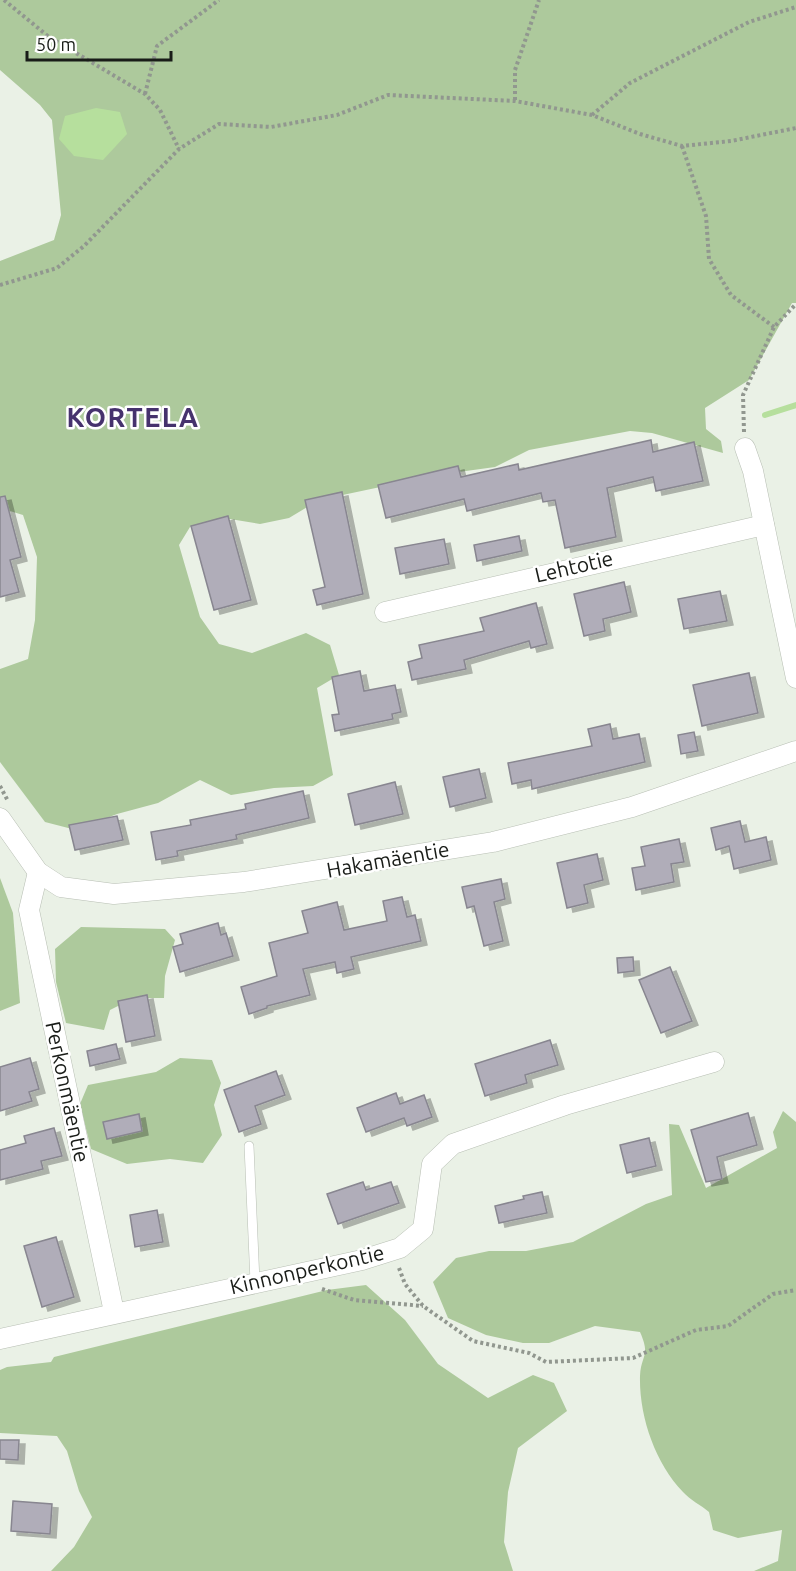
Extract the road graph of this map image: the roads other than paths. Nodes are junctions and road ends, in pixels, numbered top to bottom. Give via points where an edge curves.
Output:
1 (745, 448) road end
2 (764, 525) junction
3 (385, 612) dead end
4 (796, 678) edge
5 (796, 751) edge
6 (5, 811) edge
7 (38, 872) junction
8 (714, 1062) dead end
9 (249, 1146) dead end
10 (255, 1281) junction
11 (114, 1312) junction
12 (0, 1339) edge

1 - 2 street
2 - 3 street, Lehtotie
2 - 4 street
5 - 7 street, Hakamäentie via 632,807 493,842 352,867 114,894 61,887
6 - 7 street, Hakamäentie
7 - 11 street, Perkonmäentie via 29,910
8 - 10 street, Kinnonperkontie via 565,1105 453,1144 432,1164 423,1229 400,1248 362,1260
9 - 10 lane
10 - 11 street, Kinnonperkontie
11 - 12 street, Kinnonperkontie

